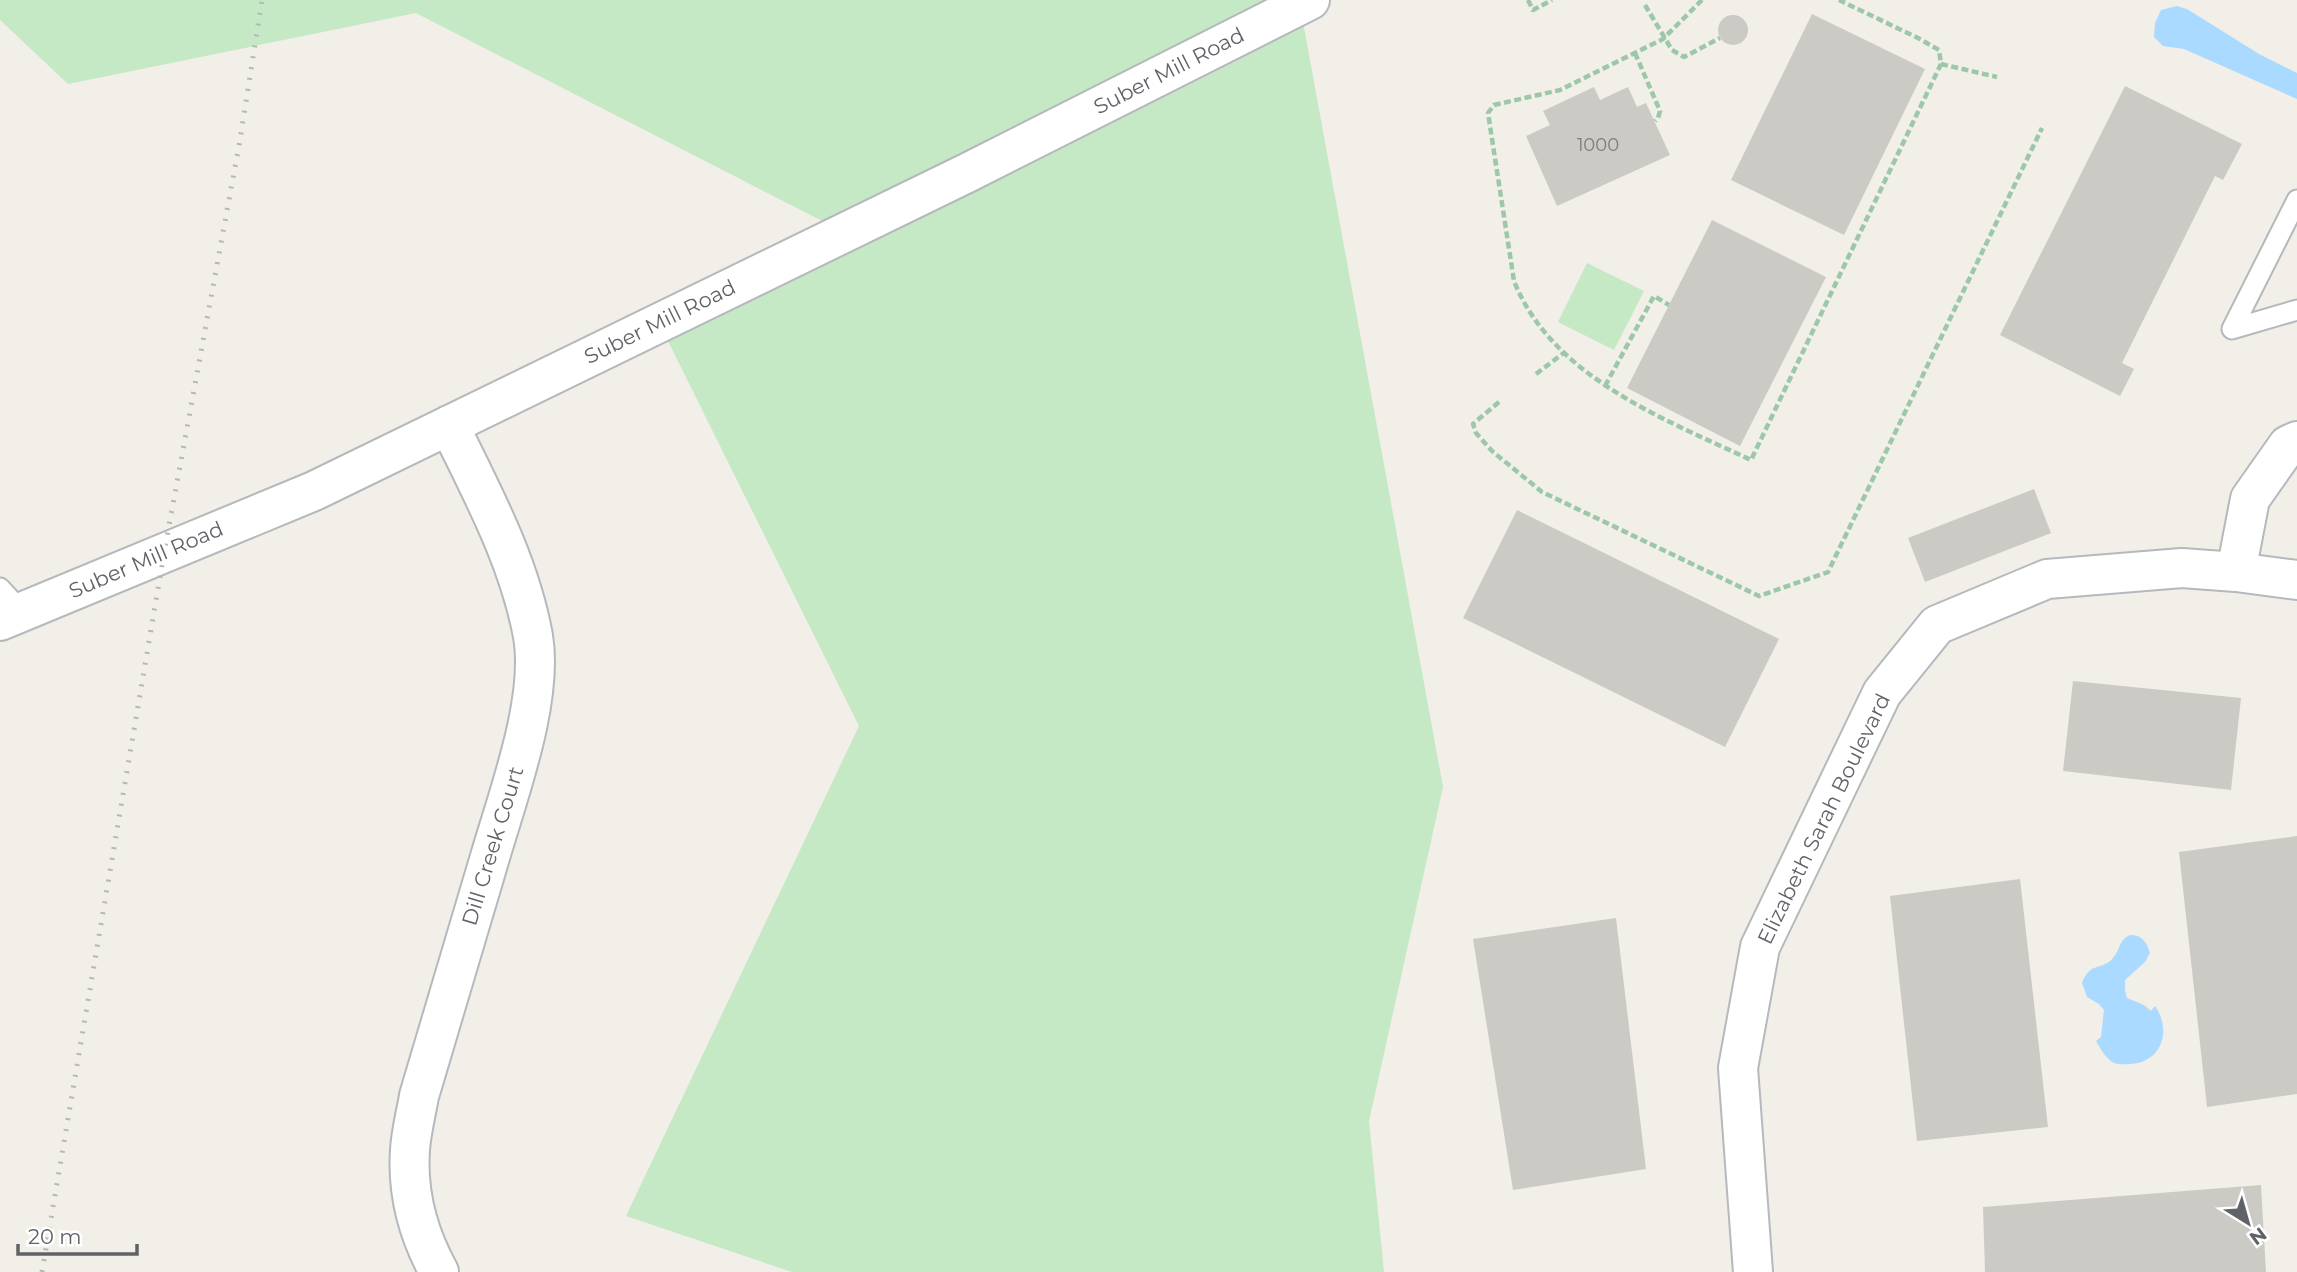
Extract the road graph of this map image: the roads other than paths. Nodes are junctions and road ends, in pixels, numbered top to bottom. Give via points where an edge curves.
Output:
1 (1310, 0) edge
2 (2297, 200) edge
3 (2297, 310) edge
4 (449, 425) junction
5 (2297, 441) edge
6 (2236, 572) junction
7 (2297, 580) edge
8 (7, 607) edge
9 (439, 1272) edge
10 (1753, 1272) edge

1 - 4 street, Suber Mill Road
2 - 3 lane via 2232,329
4 - 8 street, Suber Mill Road via 314,491
4 - 9 street, Dill Creek Court via 520,578 533,638 535,681 522,748 419,1096 410,1150 417,1222
5 - 6 street via 2288,445 2250,499
6 - 7 street, Elizabeth Sarah Boulevard
6 - 10 street, Elizabeth Sarah Boulevard via 2182,568 2047,579 1937,625 1882,693 1760,947 1738,1068

